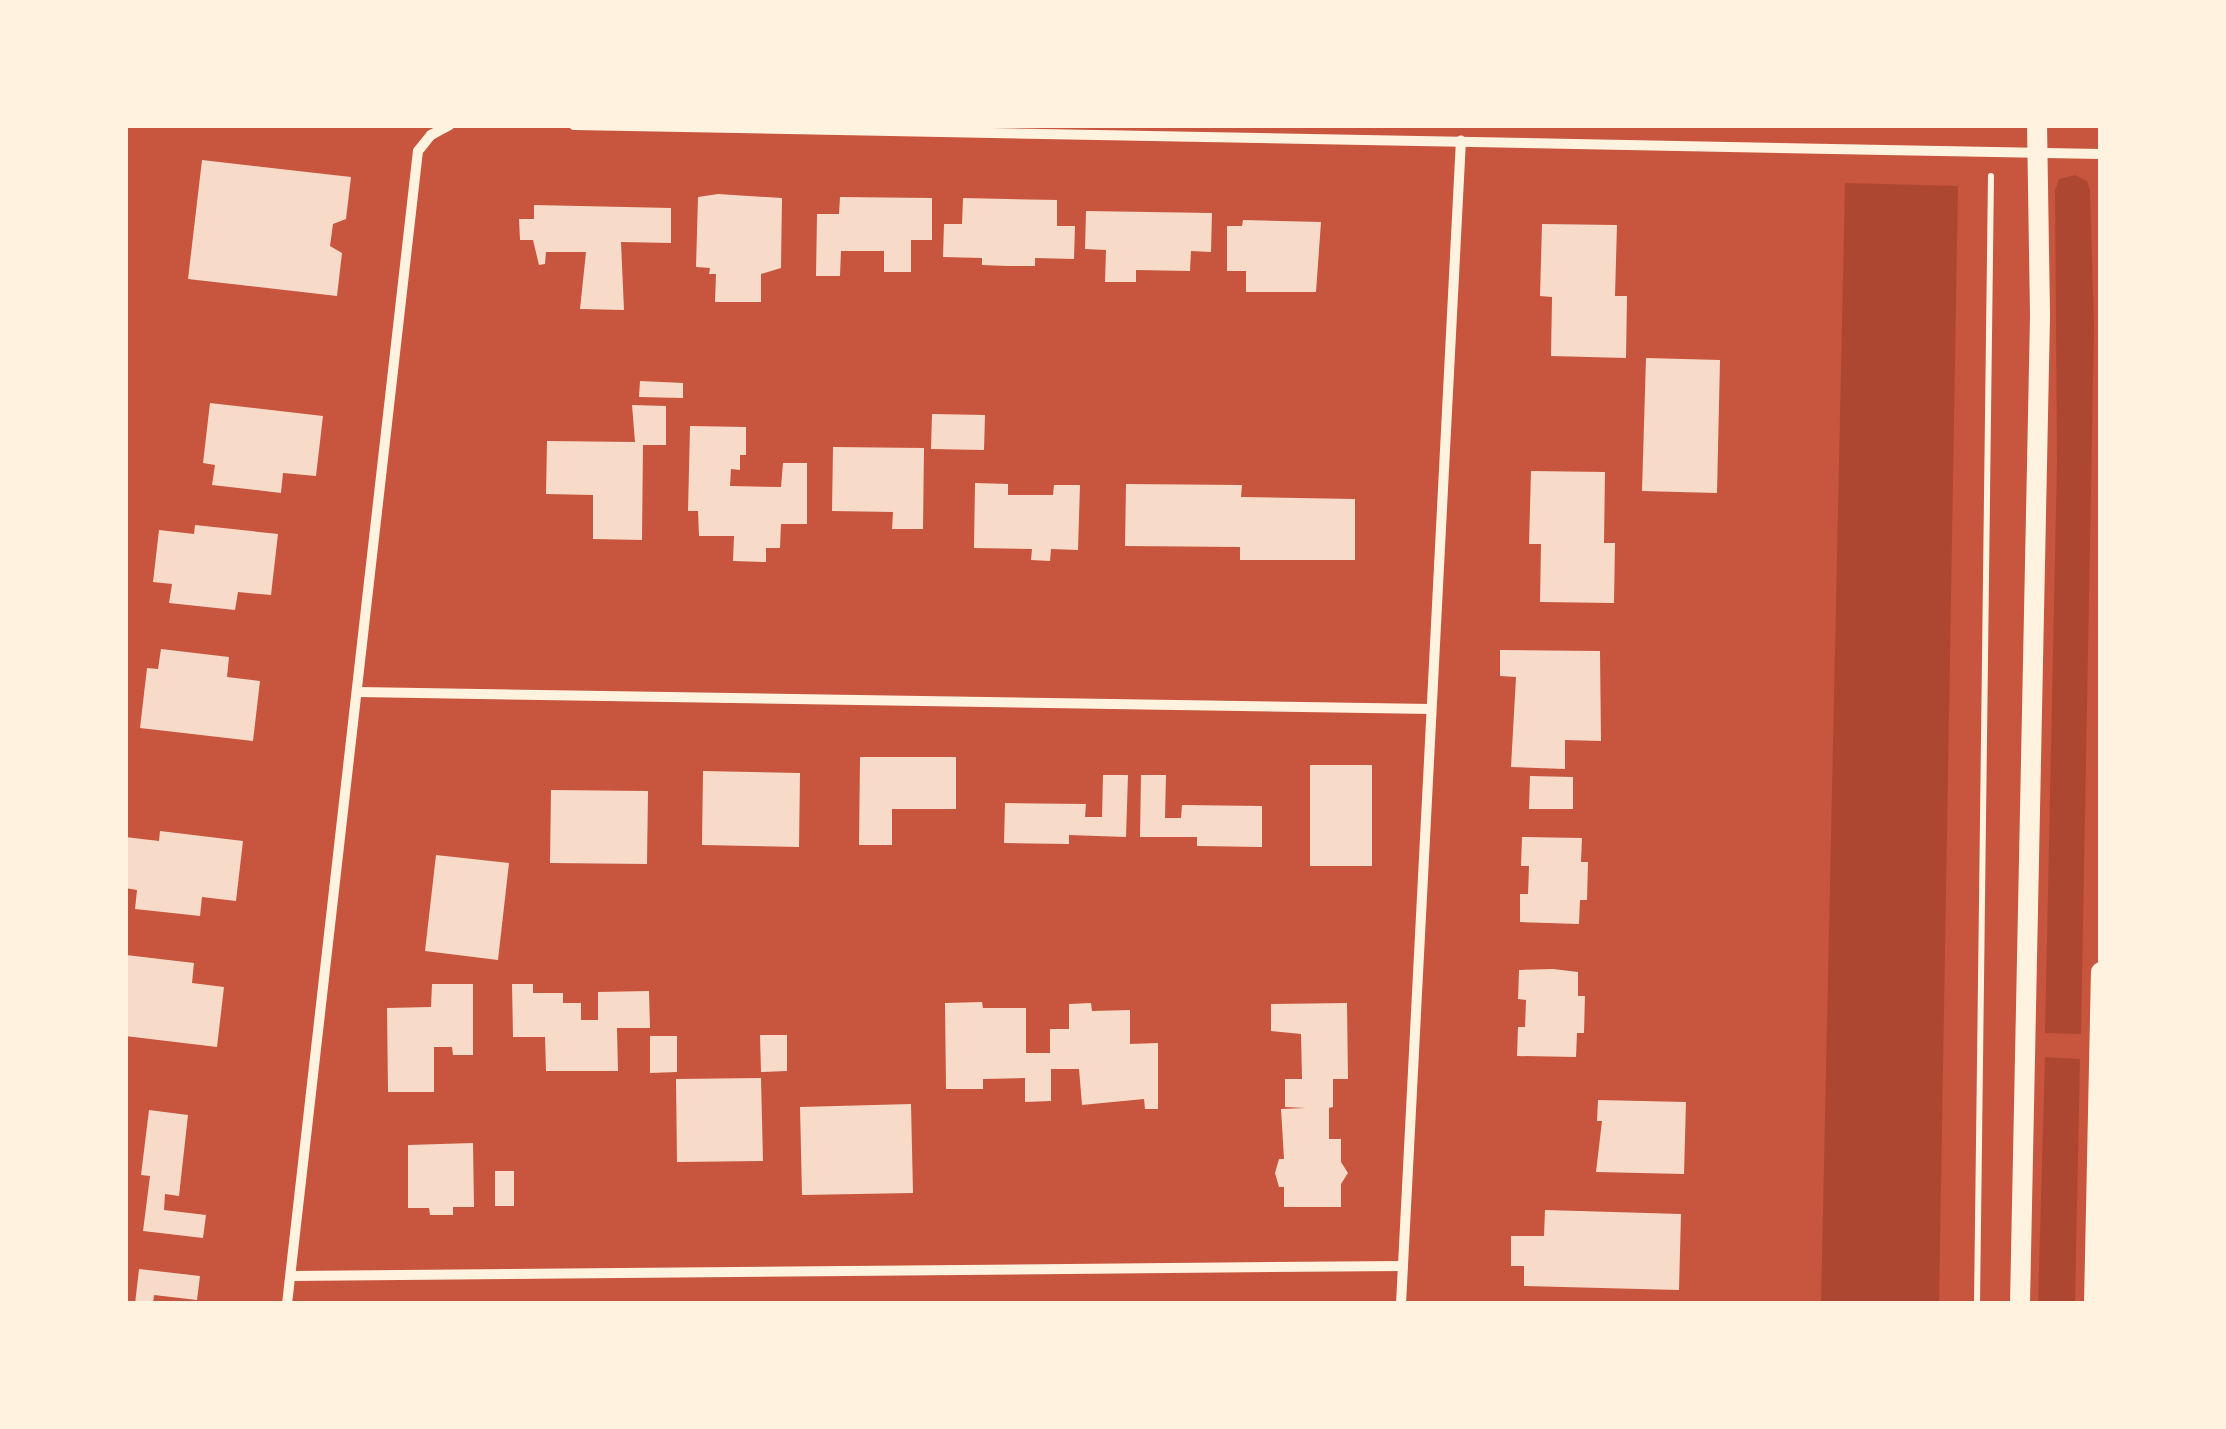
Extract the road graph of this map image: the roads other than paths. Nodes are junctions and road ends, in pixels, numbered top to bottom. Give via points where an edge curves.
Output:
1 (450, 125) edge
2 (574, 125) edge
3 (2036, 125) edge
4 (1462, 141) junction
5 (2037, 154) junction
6 (2101, 154) edge
7 (358, 692) junction
8 (1430, 710) junction
9 (2101, 972) edge
10 (2101, 998) edge
11 (1403, 1266) junction
12 (290, 1276) junction
13 (287, 1304) edge
14 (1401, 1304) edge
15 (2020, 1304) edge
16 (2094, 1304) edge

1 - 7 street via 418,150
2 - 4 street
3 - 5 main road
4 - 5 street
4 - 8 street
5 - 6 street
5 - 15 main road via 2040,314
7 - 8 street
7 - 12 street
8 - 11 street
9 - 10 main road
10 - 16 main road
11 - 12 street
11 - 14 street
12 - 13 street

